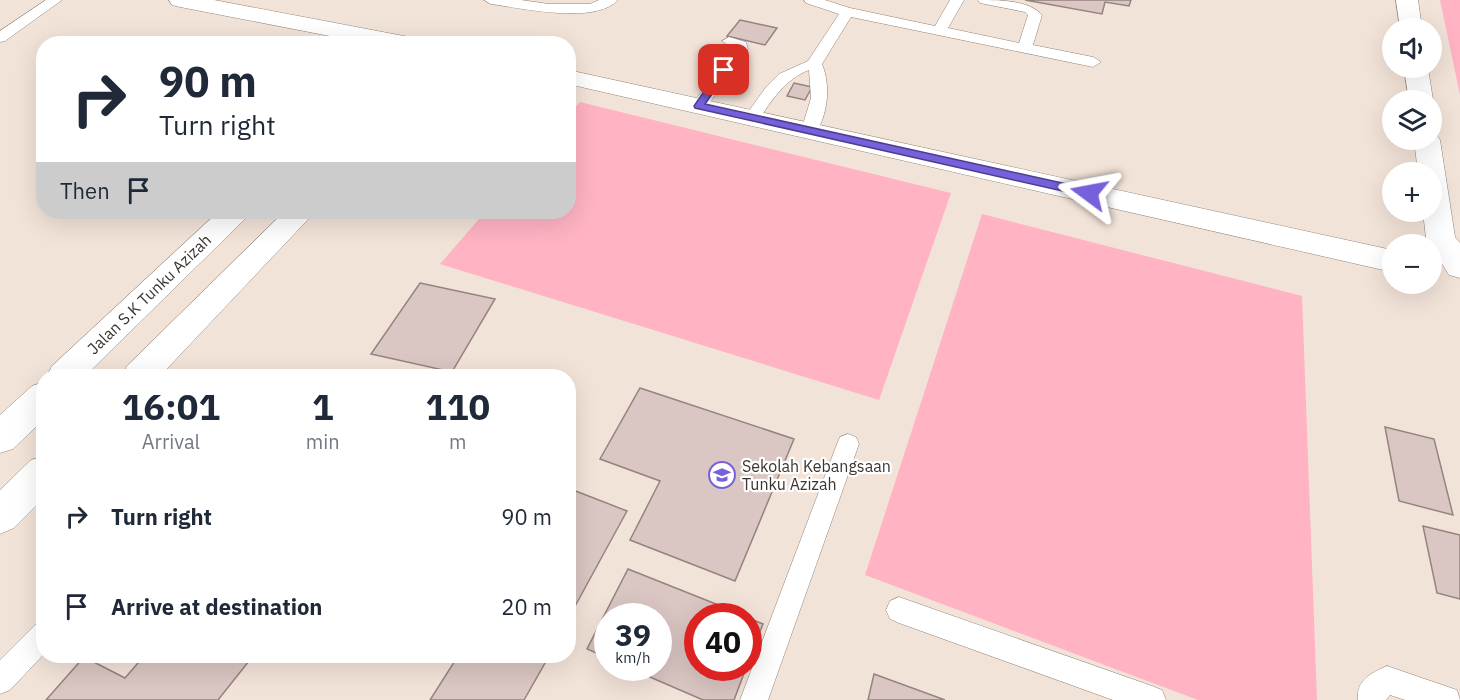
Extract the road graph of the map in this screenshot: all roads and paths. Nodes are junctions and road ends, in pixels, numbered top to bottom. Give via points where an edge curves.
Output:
1 (56, 0) edge
2 (180, 0) edge
3 (491, 0) edge
4 (611, 0) edge
5 (811, 0) edge
6 (957, 0) edge
7 (985, 0) edge
8 (1407, 0) edge
9 (846, 12) junction
10 (1410, 18) edge
11 (939, 31) junction
12 (348, 36) edge
13 (0, 38) edge
14 (729, 41) dead end
15 (1025, 48) junction
16 (1093, 62) dead end
17 (814, 64) junction
18 (576, 79) edge
19 (699, 106) junction
20 (752, 118) junction
21 (808, 131) junction
22 (1428, 150) edge
23 (228, 219) edge
24 (294, 219) edge
25 (1382, 259) edge
26 (1460, 267) edge
27 (1442, 272) edge
28 (1460, 276) edge
29 (71, 369) edge
30 (146, 369) edge
31 (36, 404) edge
32 (0, 438) edge
33 (848, 444) dead end
34 (36, 480) edge
35 (0, 516) edge
36 (899, 610) dead end
37 (36, 642) edge
38 (0, 680) edge
39 (754, 700) edge
40 (1152, 700) edge
41 (1372, 700) edge
42 (1447, 700) edge

1 - 13 lane
2 - 12 street
3 - 4 lane via 549,8 592,8
5 - 9 lane
6 - 11 lane
7 - 15 lane via 1030,9 1035,15
8 - 10 street
9 - 11 lane
9 - 17 lane
11 - 15 lane
14 - 19 lane via 741,45 741,49
15 - 16 lane
17 - 20 lane via 783,76
17 - 21 lane via 818,72 818,111
18 - 19 street
19 - 20 street
20 - 21 street
21 - 25 street
22 - 26 street via 1441,238
23 - 29 street, Jalan S.K Tunku Azizah
24 - 30 street
27 - 28 street
31 - 32 street
33 - 39 lane
34 - 35 street
36 - 40 lane
37 - 38 lane
41 - 42 lane via 1371,691 1387,680

